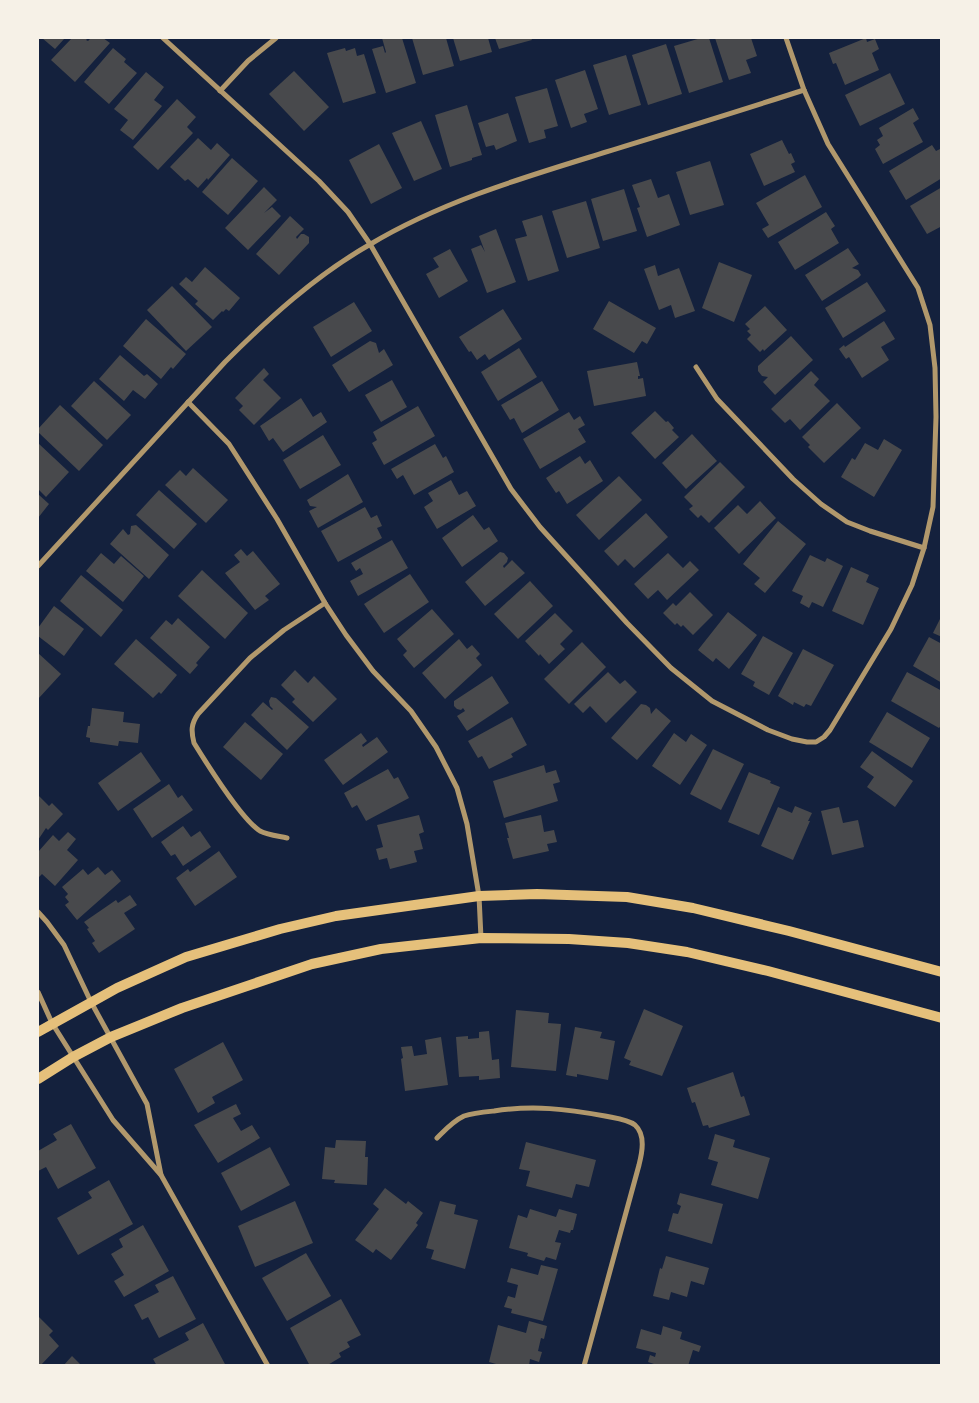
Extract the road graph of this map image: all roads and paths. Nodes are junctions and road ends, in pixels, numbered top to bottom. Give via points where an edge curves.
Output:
1 (163, 38) edge
2 (276, 38) edge
3 (786, 38) edge
4 (804, 90) junction
5 (220, 91) junction
6 (370, 244) junction
7 (696, 367) dead end
8 (188, 402) junction
9 (924, 548) junction
10 (38, 566) edge
11 (325, 603) junction
12 (287, 838) dead end
13 (479, 896) junction
14 (38, 912) edge
15 (481, 938) junction
16 (942, 972) edge
17 (38, 992) edge
18 (91, 1002) junction
19 (942, 1018) edge
20 (52, 1023) junction
21 (38, 1032) edge
22 (111, 1037) junction
23 (73, 1057) junction
24 (38, 1079) edge
25 (437, 1138) dead end
26 (161, 1175) junction
27 (268, 1366) edge
28 (584, 1366) edge

1 - 5 street
2 - 5 street via 248,61
3 - 4 street
4 - 6 street via 492,189 445,207
4 - 9 street via 828,144 918,288 930,326 936,417 933,507
5 - 6 street via 319,181 348,212
6 - 8 street via 329,270 257,330
6 - 9 street via 512,489 540,527 671,668 712,701 792,740 816,742 824,737 891,629 912,585
7 - 9 street via 717,399 820,504 847,522
8 - 10 street
8 - 11 street via 229,444
11 - 12 street via 250,658 198,714 191,730 194,743 243,815 260,830
11 - 13 street via 346,636 373,671 411,711 436,747 457,788 465,814
13 - 15 street
13 - 16 main road via 627,897 789,931
13 - 18 main road via 336,916 280,929 186,957
14 - 18 street via 64,945
15 - 19 main road via 618,942 687,952
15 - 22 main road via 381,949 312,964 182,1008
17 - 20 street
18 - 20 main road
18 - 22 street
20 - 21 main road
20 - 23 street
22 - 23 main road
22 - 26 street via 147,1104
23 - 24 main road
23 - 26 street via 113,1120
25 - 28 street via 463,1117 510,1108 568,1109 624,1120 634,1124 638,1130 643,1149
26 - 27 street

